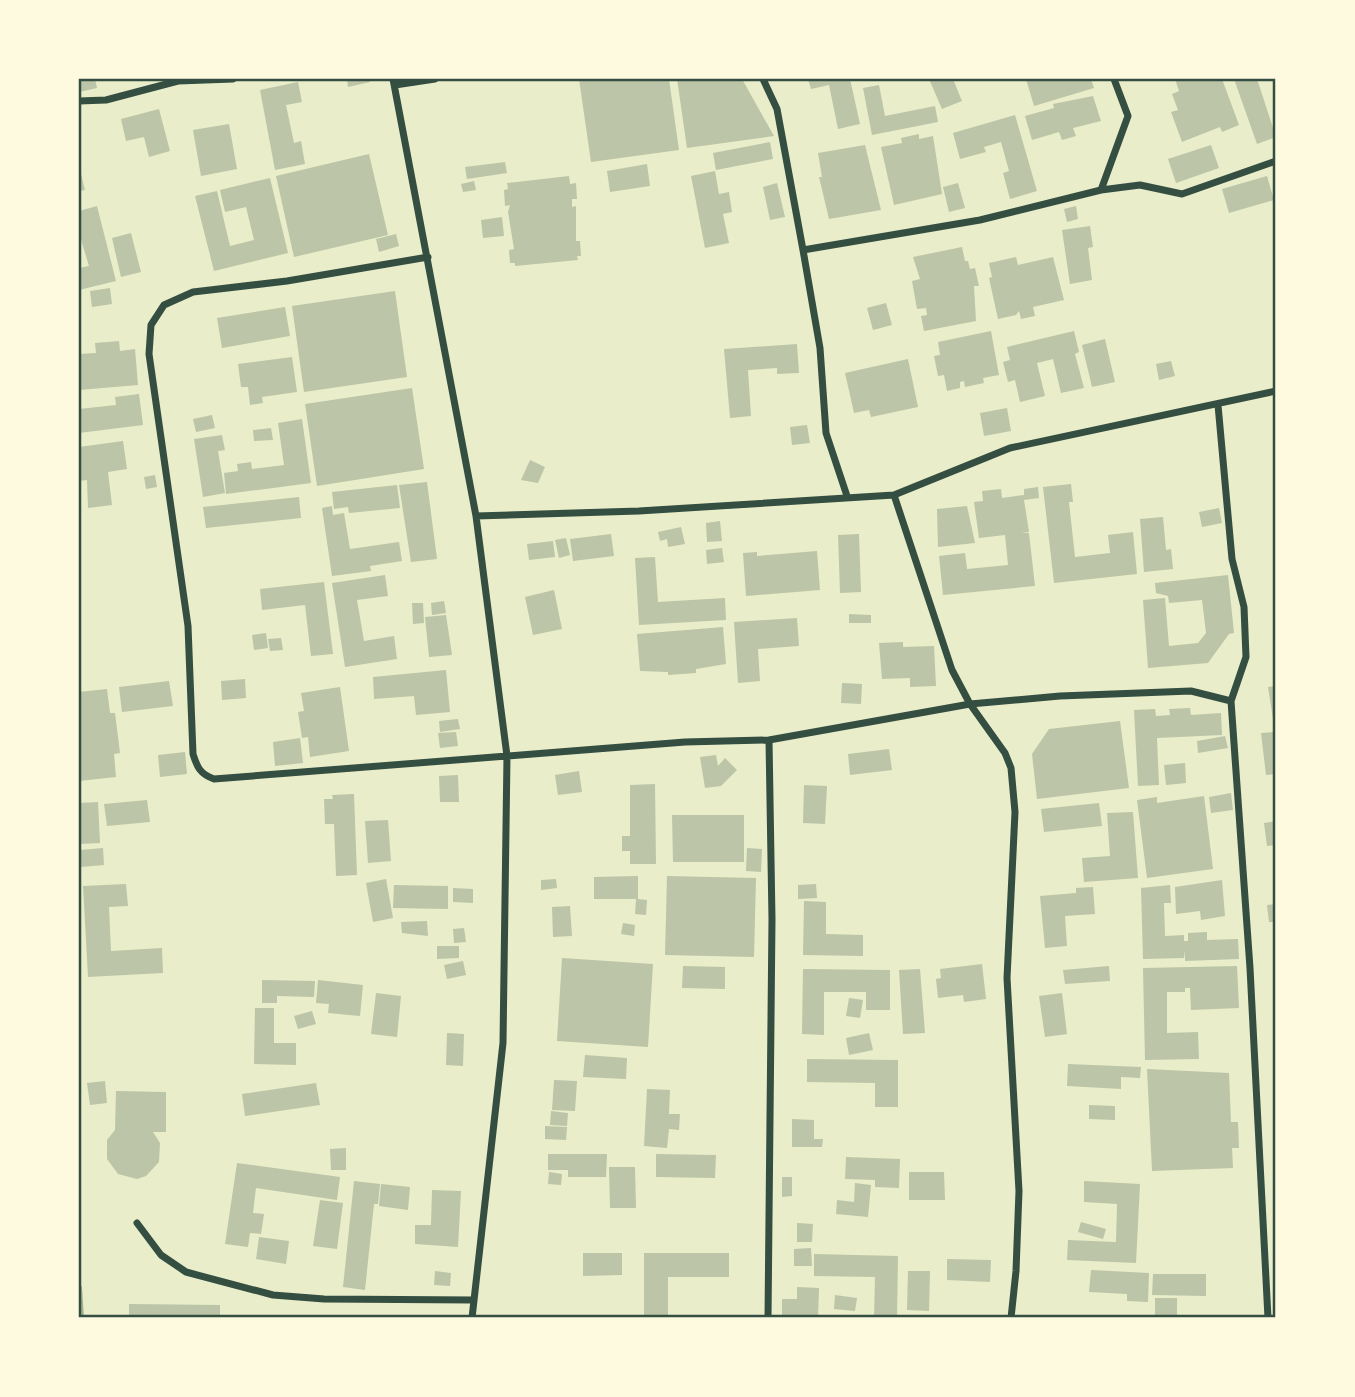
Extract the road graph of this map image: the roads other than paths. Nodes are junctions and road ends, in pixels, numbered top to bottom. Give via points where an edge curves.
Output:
1 (233, 79) edge
2 (435, 79) edge
3 (763, 79) edge
4 (1114, 79) edge
5 (394, 82) edge
6 (79, 101) edge
7 (1276, 161) edge
8 (1101, 190) junction
9 (803, 250) junction
10 (428, 257) junction
11 (1276, 391) edge
12 (1217, 405) junction
13 (894, 495) junction
14 (847, 496) junction
15 (476, 516) junction
16 (1231, 701) junction
17 (970, 704) junction
18 (769, 740) junction
19 (507, 756) junction
20 (137, 1223) dead end
21 (473, 1300) junction
22 (472, 1318) edge
23 (768, 1318) edge
24 (1011, 1318) edge
25 (1268, 1318) edge

1 - 6 street via 178,81 106,100
2 - 5 street
3 - 9 street via 777,108
4 - 8 street via 1128,116
5 - 10 street
7 - 8 street via 1182,194 1140,185
8 - 9 street via 980,220
9 - 14 street via 820,348 826,433
10 - 15 street
10 - 19 street via 193,292 164,305 150,325 149,354 188,626 193,754 203,775 214,779
11 - 12 street
12 - 13 street via 1010,448
12 - 16 street via 1232,559 1244,607 1246,657
13 - 14 street
13 - 17 street via 935,624
14 - 15 street via 639,511
15 - 19 street
16 - 17 street via 1191,691
16 - 25 street
17 - 18 street
17 - 24 street via 1005,753 1015,812 1007,967 1019,1191
18 - 19 street
18 - 23 street
19 - 21 street via 503,1042
20 - 21 street via 161,1255 186,1272 273,1295
21 - 22 street

